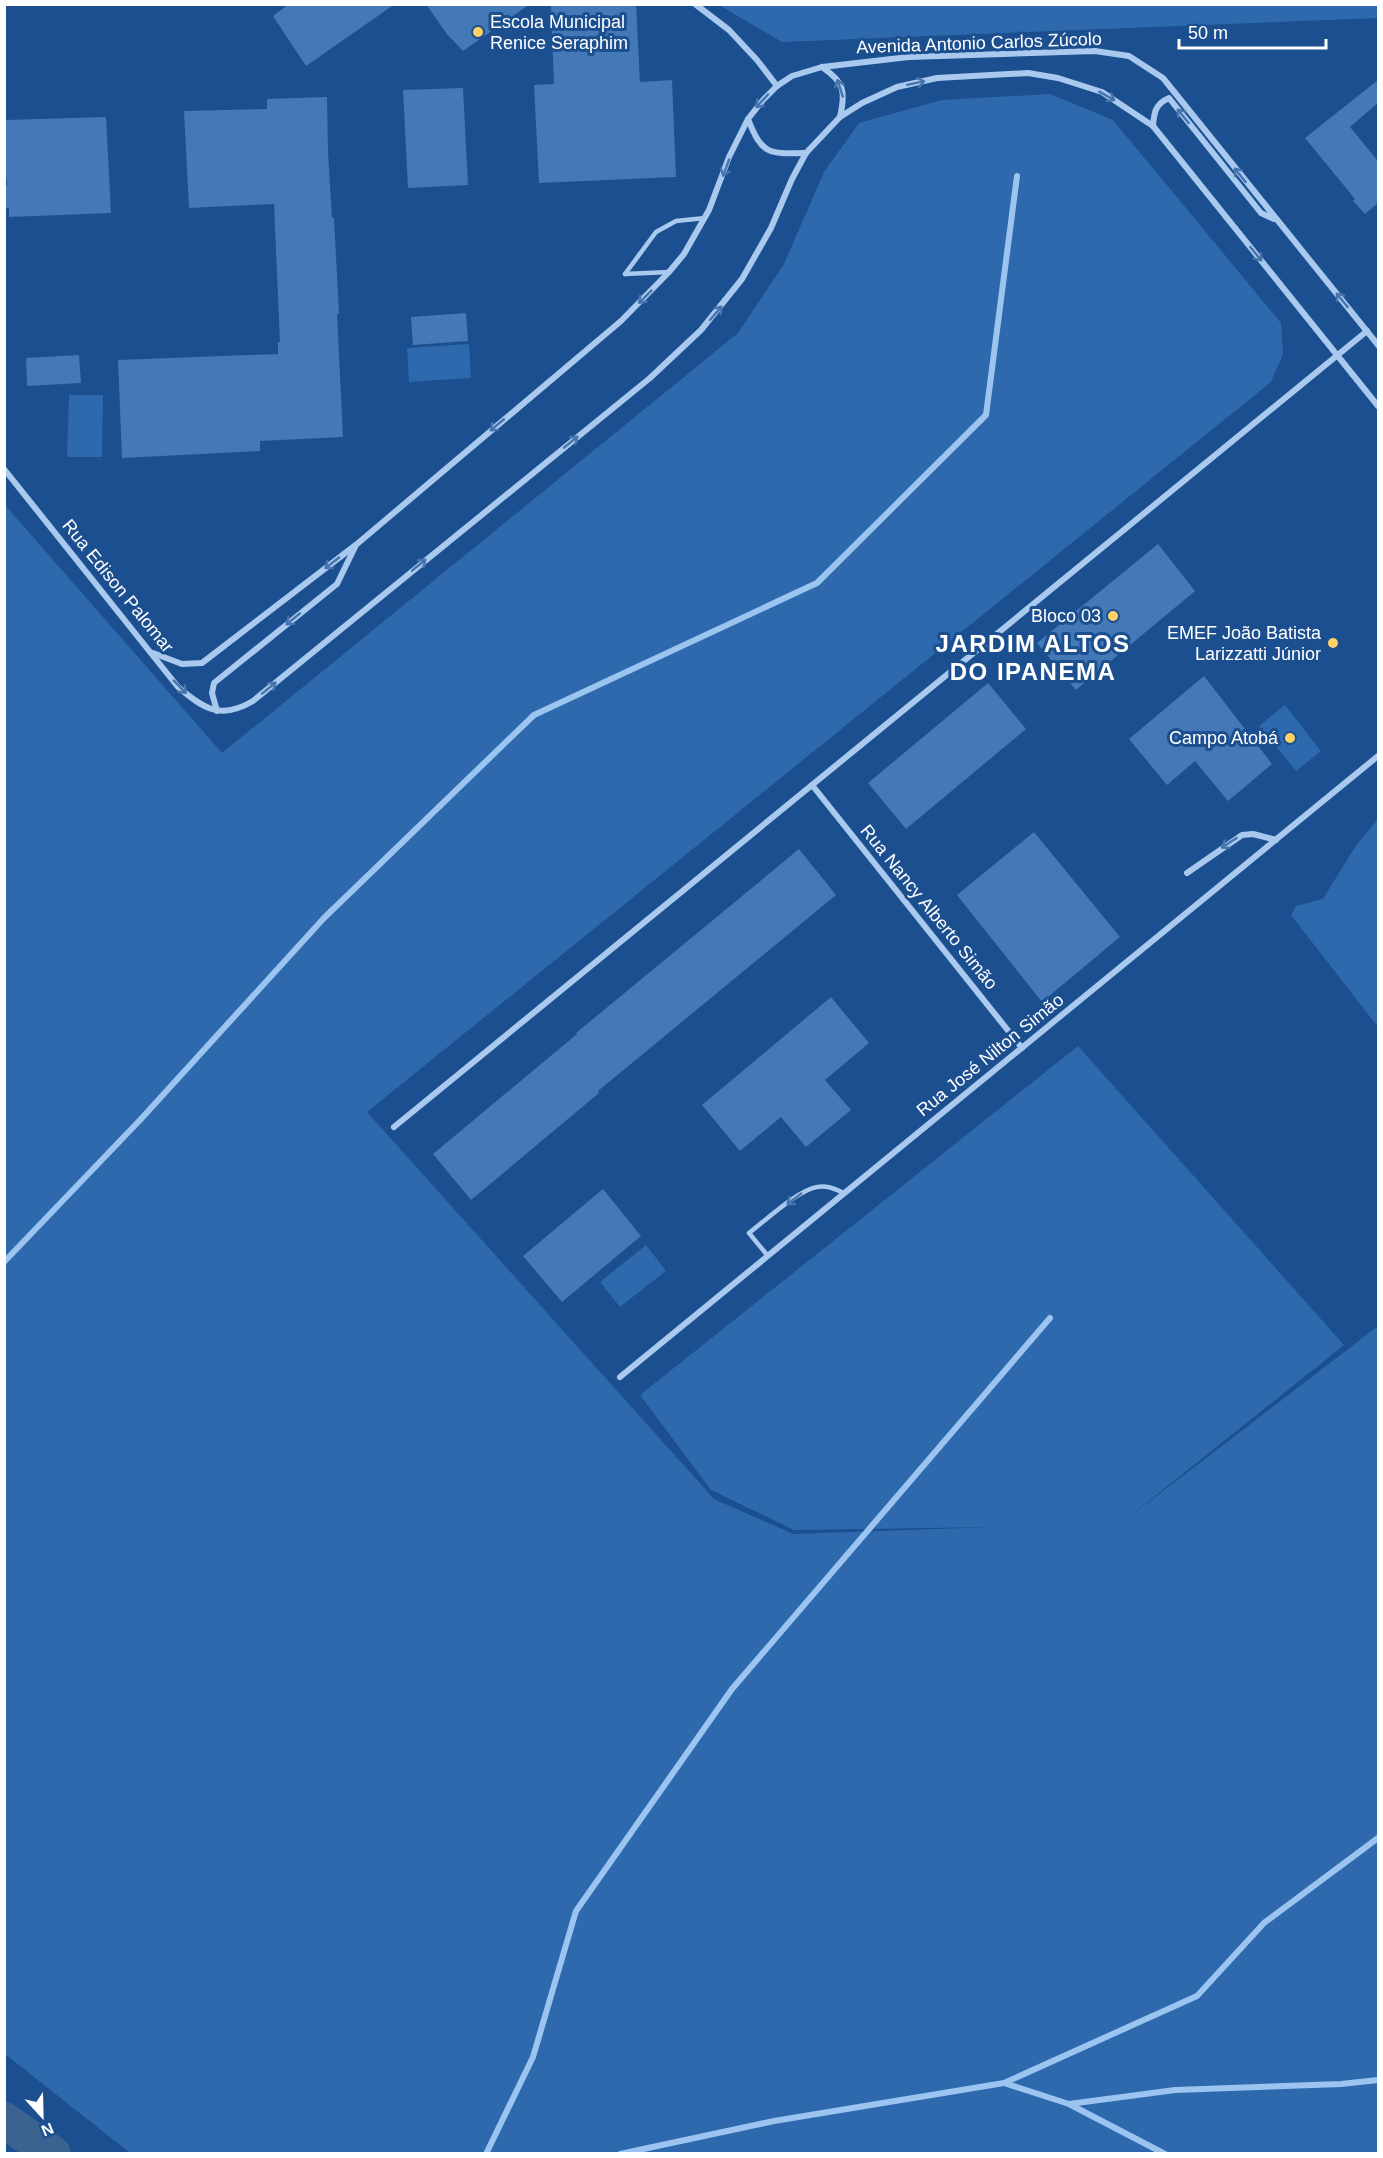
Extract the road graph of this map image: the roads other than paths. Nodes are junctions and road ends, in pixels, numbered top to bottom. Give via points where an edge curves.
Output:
1 (695, 4) edge
2 (822, 66) junction
3 (777, 86) junction
4 (840, 117) junction
5 (748, 118) junction
6 (1153, 126) junction
7 (806, 153) junction
8 (705, 218) junction
9 (1277, 220) junction
10 (669, 272) junction
11 (1367, 331) junction
12 (1378, 345) edge
13 (1337, 355) junction
14 (1378, 406) edge
15 (4, 469) edge
16 (357, 544) junction
17 (152, 653) junction
18 (217, 711) junction
19 (1378, 756) edge
20 (812, 785) junction
21 (1276, 840) junction
22 (1187, 873) dead end
23 (1022, 1048) junction
24 (394, 1127) dead end
25 (844, 1193) junction
26 (768, 1256) junction
27 (620, 1377) dead end

1 - 3 street via 729,30
2 - 3 street via 792,76
4 -> 2 street via 843,90 840,82
9 -> 2 street, Avenida Antonio Carlos Zúcolo via 1162,78 1129,56 1095,51 1050,52 909,57
3 -> 5 street
4 -> 6 street, Avenida Antonio Carlos Zúcolo via 897,87 937,78 1028,73 1102,92
4 - 7 street
5 - 7 street via 765,149
5 -> 8 street
9 -> 6 street, Avenida Antonio Carlos Zúcolo via 1261,213 1168,98 1157,106
6 -> 13 street, Avenida Antonio Carlos Zúcolo
18 -> 7 street via 230,711 253,701 680,350 722,307 742,279
8 - 10 street
8 - 10 lane via 666,225 656,232 625,274
11 -> 9 street, Avenida Antonio Carlos Zúcolo
10 -> 16 street via 621,321
11 - 12 street, Avenida Antonio Carlos Zúcolo
11 - 13 street
13 - 14 street, Avenida Antonio Carlos Zúcolo
13 - 20 street
15 - 17 street, Rua Edison Palomar
16 -> 17 street via 202,663 183,664
16 -> 18 street via 337,584 214,683 212,693
17 -> 18 street, Rua Edison Palomar via 178,687
19 - 21 street, Rua José Nilton Simão
20 - 23 street, Rua Nancy Alberto Simão
20 - 24 street
21 -> 22 street via 1242,835
21 - 23 street, Rua José Nilton Simão
23 - 25 street, Rua José Nilton Simão
25 - 26 street, Rua José Nilton Simão
25 -> 26 lane via 828,1186 806,1190 749,1233
26 - 27 street, Rua José Nilton Simão

